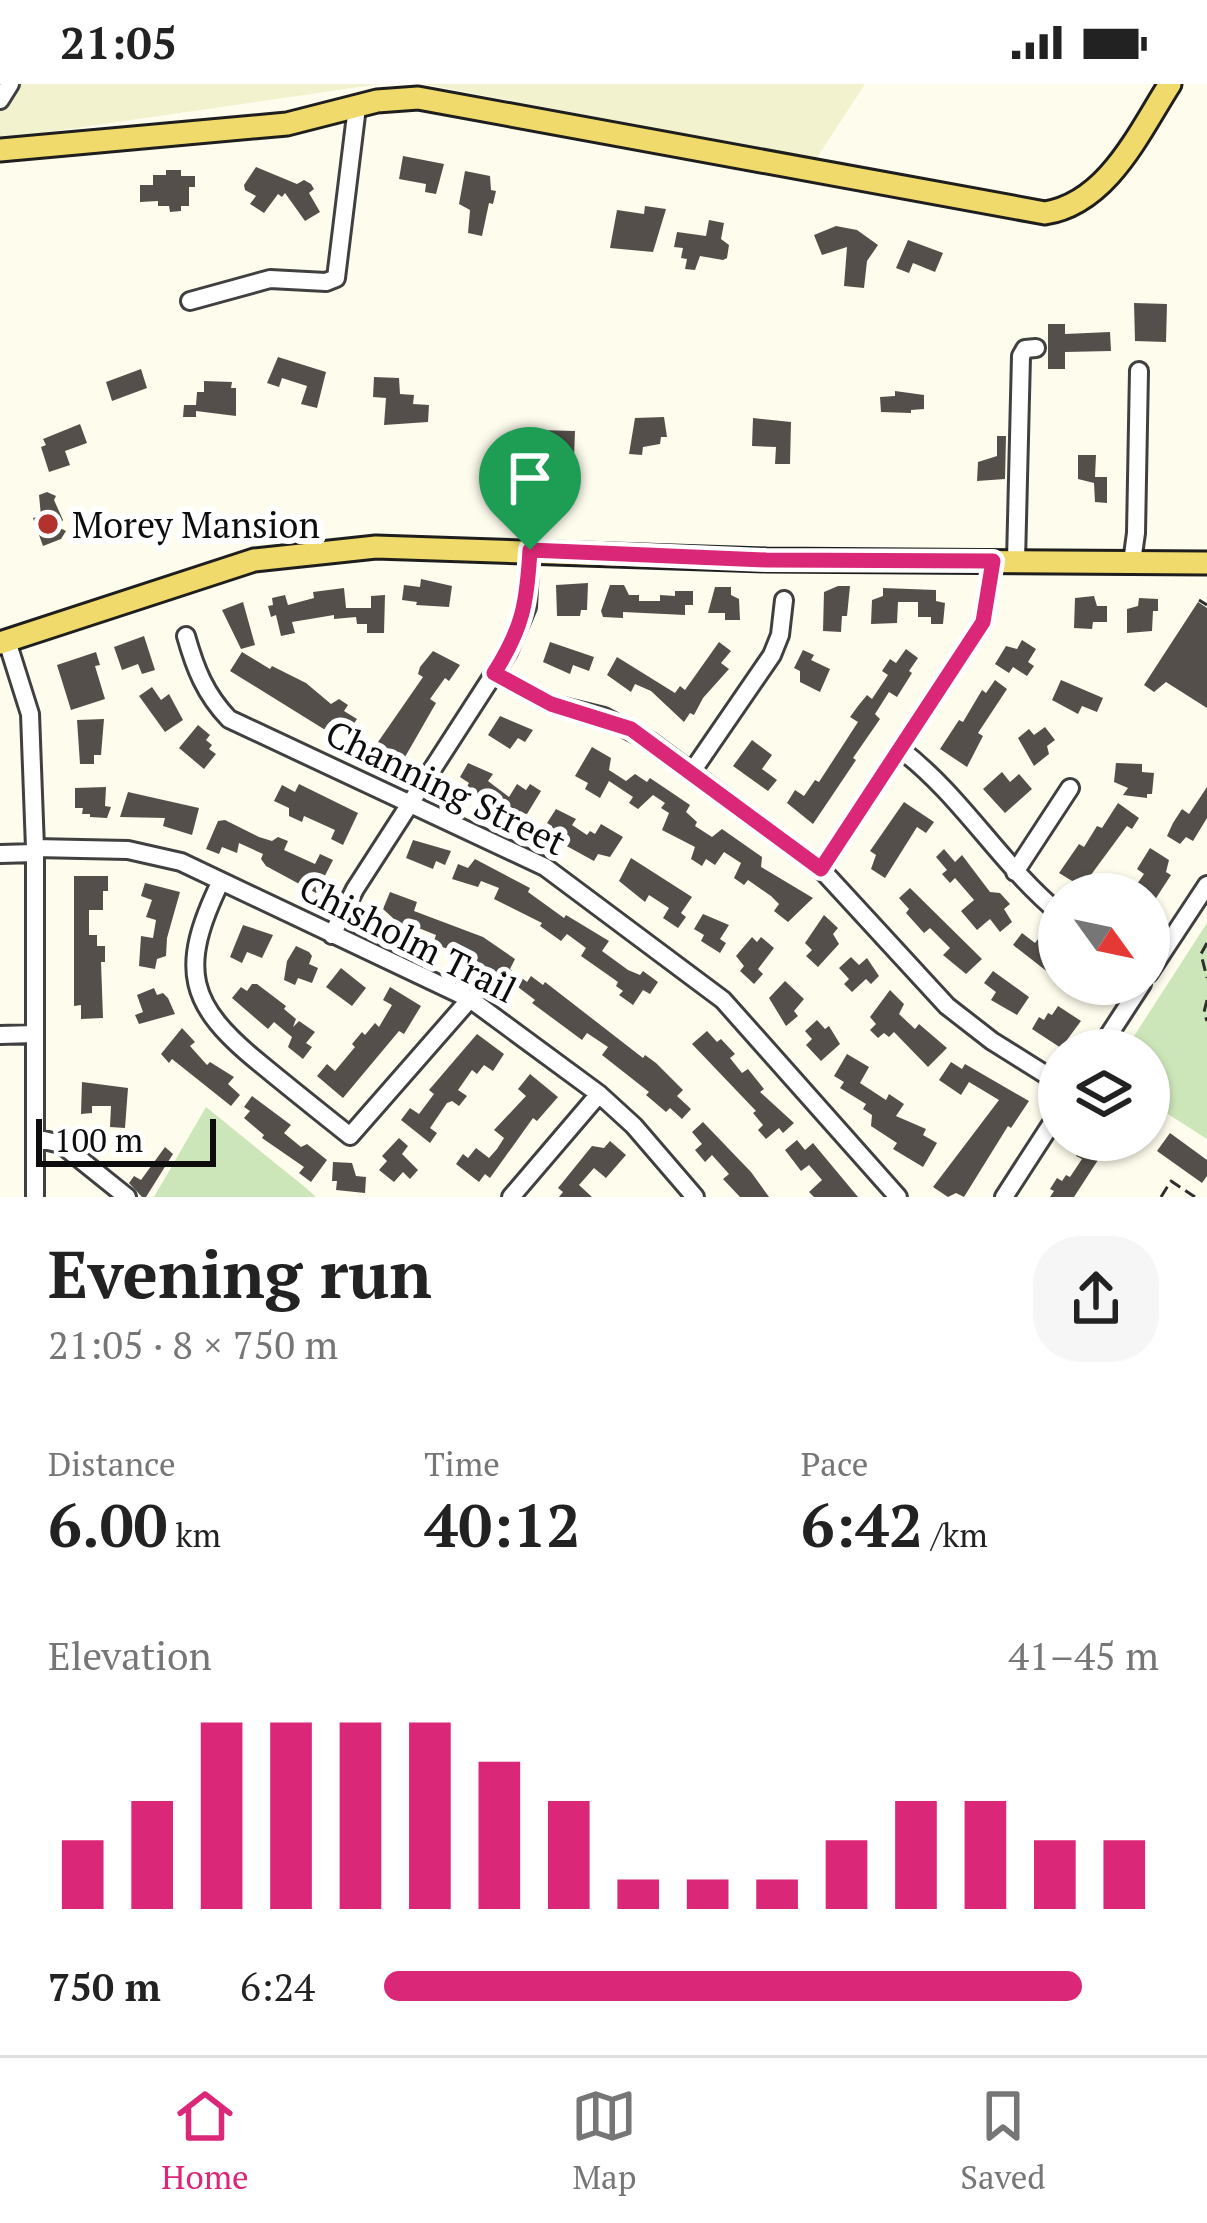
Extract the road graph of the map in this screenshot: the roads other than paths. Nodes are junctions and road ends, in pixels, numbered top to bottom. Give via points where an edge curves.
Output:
1 (10, 84) edge
2 (1170, 84) edge
3 (0, 100) edge
4 (357, 107) junction
5 (0, 150) edge
6 (190, 302) dead end
7 (1036, 348) dead end
8 (1139, 371) dead end
9 (530, 550) junction
10 (1005, 561) junction
11 (1132, 562) junction
12 (1207, 563) edge
13 (784, 601) dead end
14 (186, 636) dead end
15 (3, 642) edge
16 (494, 673) junction
17 (900, 749) junction
18 (691, 773) junction
19 (1070, 788) dead end
20 (409, 806) junction
21 (35, 850) junction
22 (0, 854) edge
23 (821, 869) junction
24 (1015, 872) junction
25 (220, 881) junction
26 (1207, 885) edge
27 (1038, 893) edge
28 (332, 935) junction
29 (1170, 941) edge
30 (470, 1000) junction
31 (34, 1034) junction
32 (0, 1035) edge
33 (1038, 1070) edge
34 (599, 1094) junction
35 (35, 1138) junction
36 (1038, 1144) edge
37 (35, 1197) edge
38 (128, 1197) edge
39 (511, 1197) edge
40 (695, 1197) edge
41 (898, 1197) edge
42 (1004, 1197) edge

1 - 3 street
2 - 4 main road via 1093,193 1045,213 418,98
4 - 5 main road via 287,124
4 - 6 street via 336,278 270,279
7 - 10 street via 1021,356
8 - 11 street
9 - 10 main road
9 - 15 main road via 376,547 254,560
9 - 16 street via 521,625
10 - 11 main road
10 - 17 street via 983,622
11 - 12 main road
13 - 18 street via 772,655
14 - 20 street, Channing Street via 203,686 229,719
15 - 21 street via 30,714
16 - 18 street via 551,704 631,729
16 - 20 street
17 - 23 street
17 - 24 street
18 - 23 street
19 - 24 street
20 - 28 street
20 - 41 street, Channing Street via 545,867 683,968 723,1000
21 - 22 street, Chisholm Trail
21 - 25 street, Chisholm Trail via 128,850
21 - 31 street
23 - 33 street via 947,1006
24 - 27 street
25 - 28 street, Chisholm Trail
25 - 30 street via 195,974 209,1017 350,1136
26 - 29 street
28 - 30 street, Chisholm Trail
30 - 34 street, Chisholm Trail
31 - 32 street
31 - 35 street
34 - 39 street
34 - 40 street, Chisholm Trail
35 - 37 street
35 - 38 street via 61,1144
36 - 42 street

